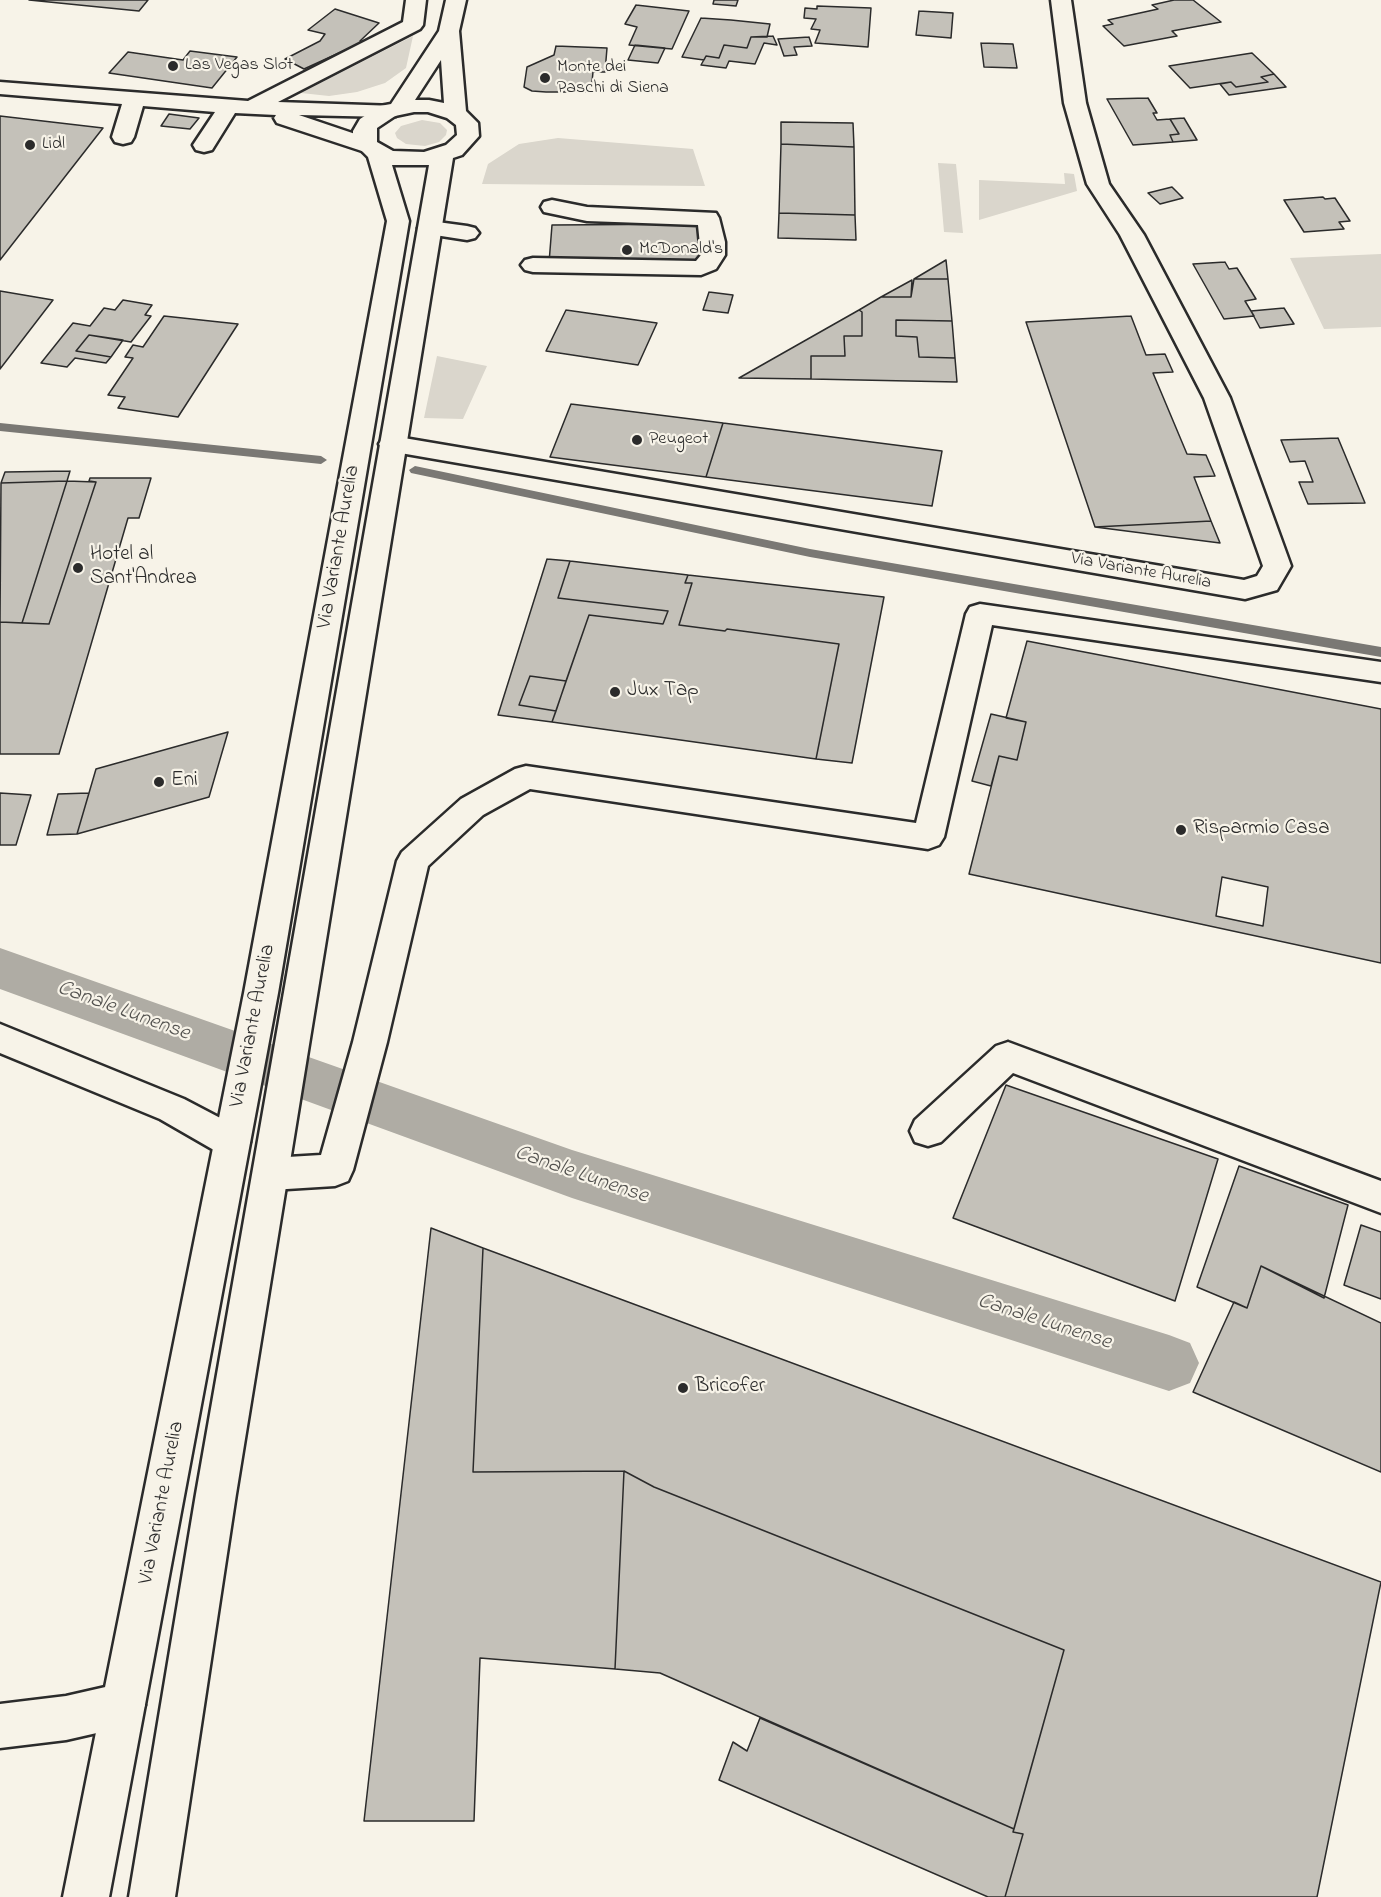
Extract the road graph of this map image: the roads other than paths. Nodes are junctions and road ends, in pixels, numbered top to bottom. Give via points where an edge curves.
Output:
1 (416, 0) edge
2 (456, 0) edge
3 (1061, 0) edge
4 (449, 31) junction
5 (0, 88) edge
6 (134, 100) junction
7 (239, 107) junction
8 (394, 110) junction
9 (455, 113) junction
10 (123, 137) dead end
11 (204, 145) dead end
12 (373, 150) junction
13 (442, 155) junction
14 (552, 207) dead end
15 (430, 228) junction
16 (467, 233) dead end
17 (533, 265) dead end
18 (392, 444) junction
19 (1381, 672) edge
20 (0, 1038) edge
21 (928, 1131) dead end
22 (234, 1134) junction
23 (271, 1174) junction
24 (1381, 1197) edge
25 (123, 1705) junction
26 (0, 1726) edge
27 (86, 1897) edge
28 (152, 1897) edge

1 - 7 main road via 413,25
2 - 4 main road, Via Variante Aurelia
3 - 18 main road, Via Variante Aurelia via 1075,103 1098,184 1132,234 1217,398 1277,566 1267,583 1245,590
4 - 8 main road, Via Variante Aurelia
4 - 9 main road, Via Variante Aurelia
5 - 6 main road
6 - 7 main road
6 - 10 main road
7 - 8 main road
7 - 11 main road
7 - 12 main road via 290,119
8 - 9 main road via 429,106
8 - 12 main road, Via Variante Aurelia via 377,117 364,131 364,139
9 - 13 main road, Via Variante Aurelia via 467,123 468,136 454,150
12 - 13 main road, Via Variante Aurelia via 409,160
12 - 22 main road, Via Variante Aurelia via 398,221
13 - 15 main road, Via Variante Aurelia
14 - 17 main road via 587,214 708,218 713,255 701,268
15 - 16 main road
15 - 18 main road, Via Variante Aurelia
18 - 23 main road, Via Variante Aurelia
19 - 23 main road via 980,614 928,837 526,777 472,807 413,861 335,1170
20 - 22 main road
21 - 24 main road via 1008,1056
22 - 25 main road, Via Variante Aurelia
23 - 28 main road, Via Variante Aurelia
25 - 26 main road via 66,1718
25 - 27 main road, Via Variante Aurelia

